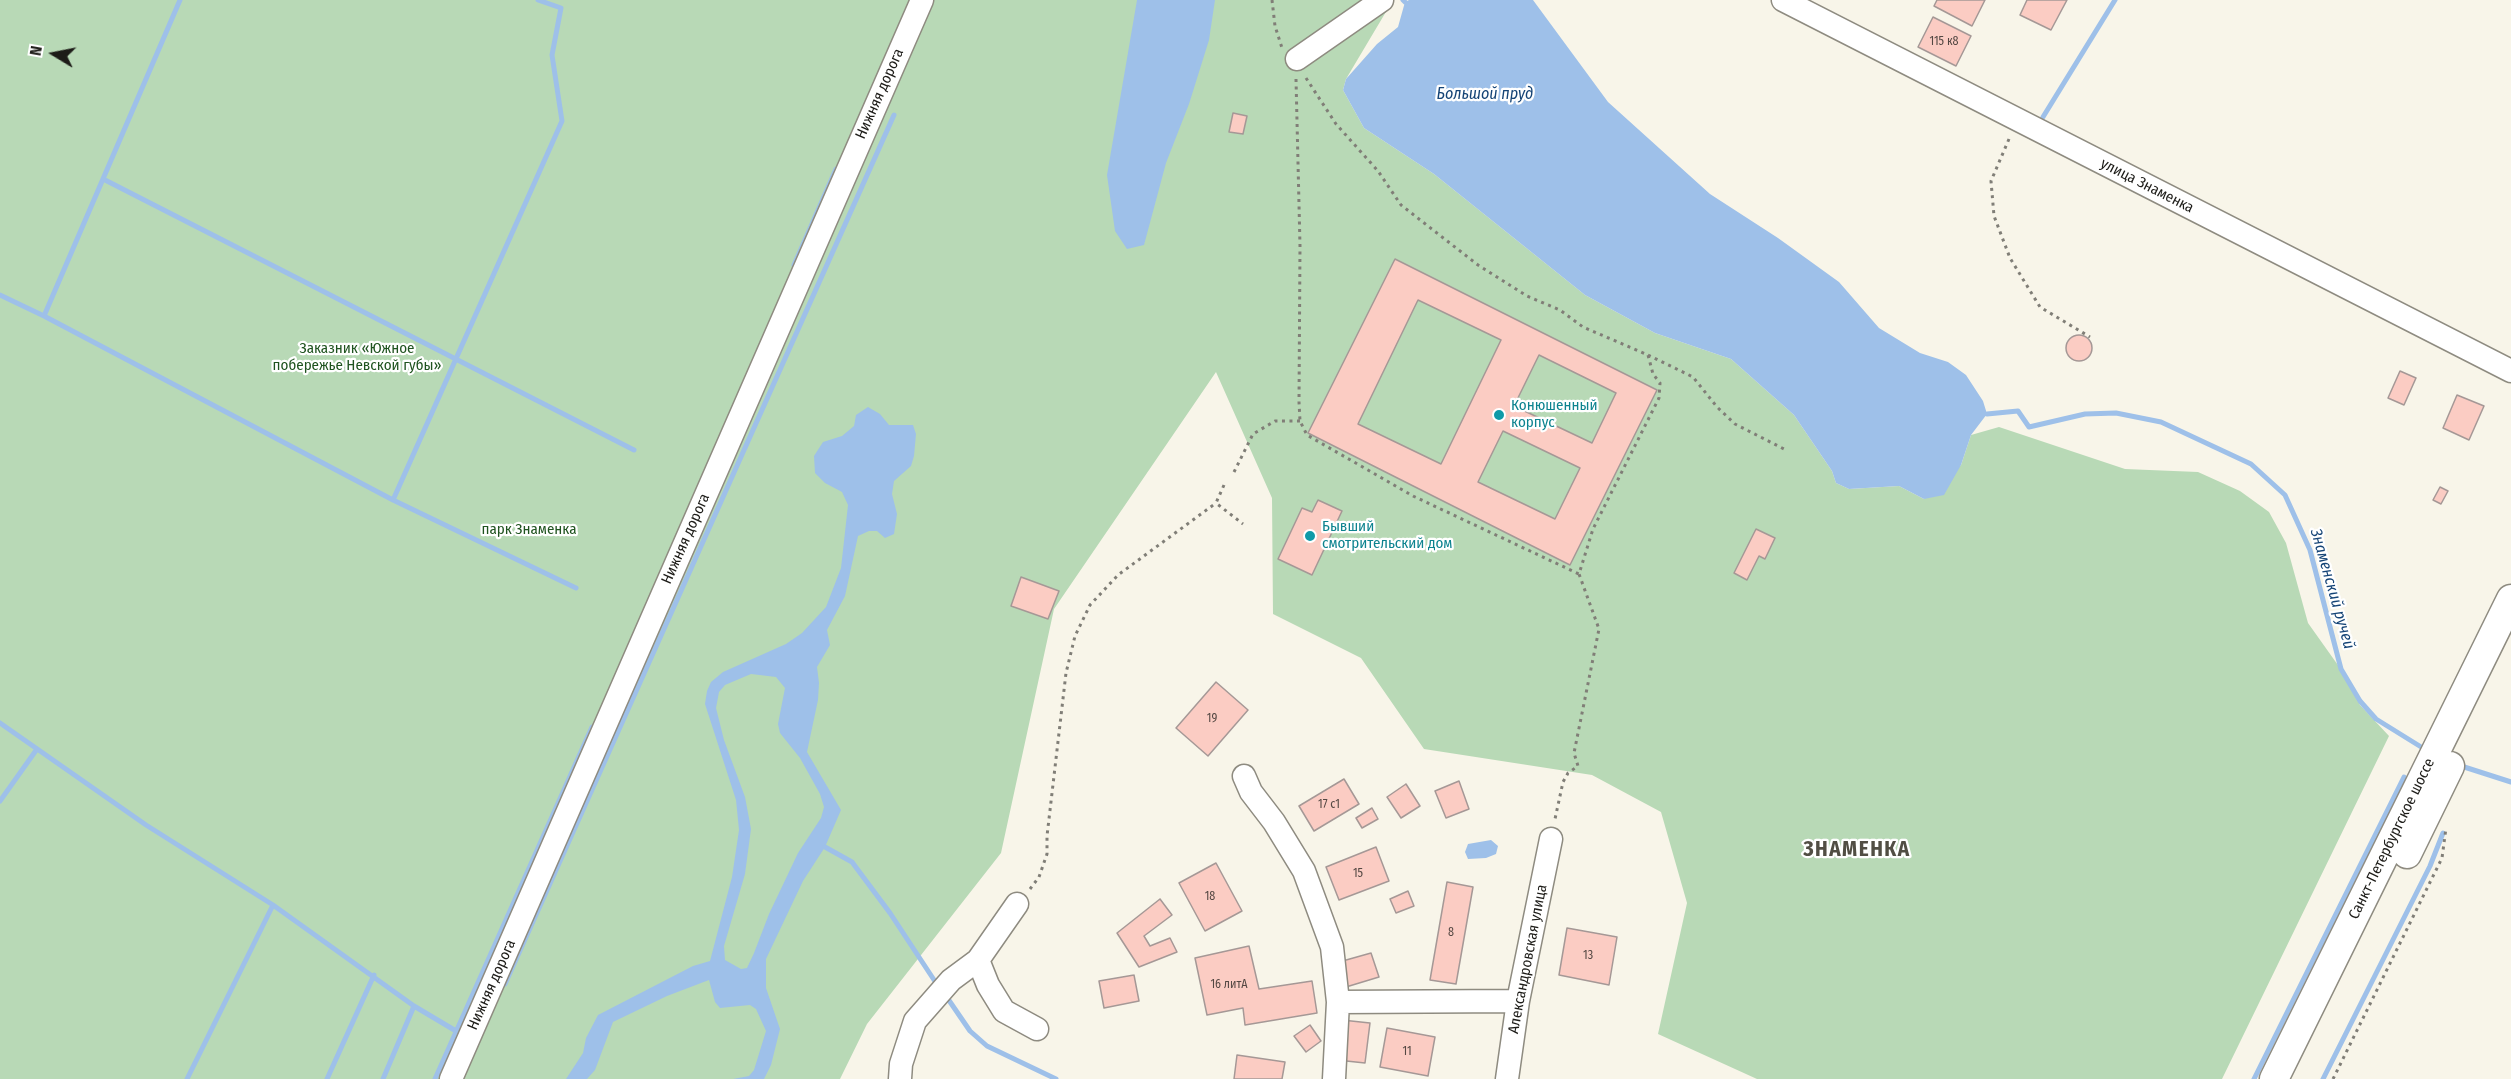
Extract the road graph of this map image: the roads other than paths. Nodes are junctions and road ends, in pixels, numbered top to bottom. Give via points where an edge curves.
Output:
1 (922, 0) edge
2 (1382, 0) edge
3 (1783, 0) edge
4 (1297, 59) road end
5 (2511, 371) edge
6 (2511, 599) edge
7 (2511, 643) edge
8 (2460, 724) junction
9 (1245, 776) dead end
10 (2429, 794) junction
11 (1551, 839) road end
12 (1017, 904) road end
13 (978, 960) junction
14 (1518, 1001) junction
15 (1338, 1002) junction
16 (1037, 1029) dead end
17 (451, 1079) edge
18 (900, 1079) edge
19 (1334, 1079) edge
20 (1507, 1079) edge
21 (2274, 1079) edge
22 (2296, 1079) edge

1 - 17 street, Нижняя дорога
2 - 4 street
3 - 5 street, улица Знаменка
6 - 8 main road, Санкт-Петербургское шоссе
7 - 8 main road, Санкт-Петербургское шоссе
8 - 10 main road, Санкт-Петербургское шоссе
9 - 15 street via 1251,792 1304,871 1332,947
10 - 21 main road, Санкт-Петербургское шоссе
10 - 22 main road, Санкт-Петербургское шоссе
11 - 14 street, Александровская улица
12 - 13 street
13 - 16 street via 1004,1011
13 - 18 street via 943,987 915,1021
14 - 15 street
14 - 20 street, Александровская улица
15 - 19 street

